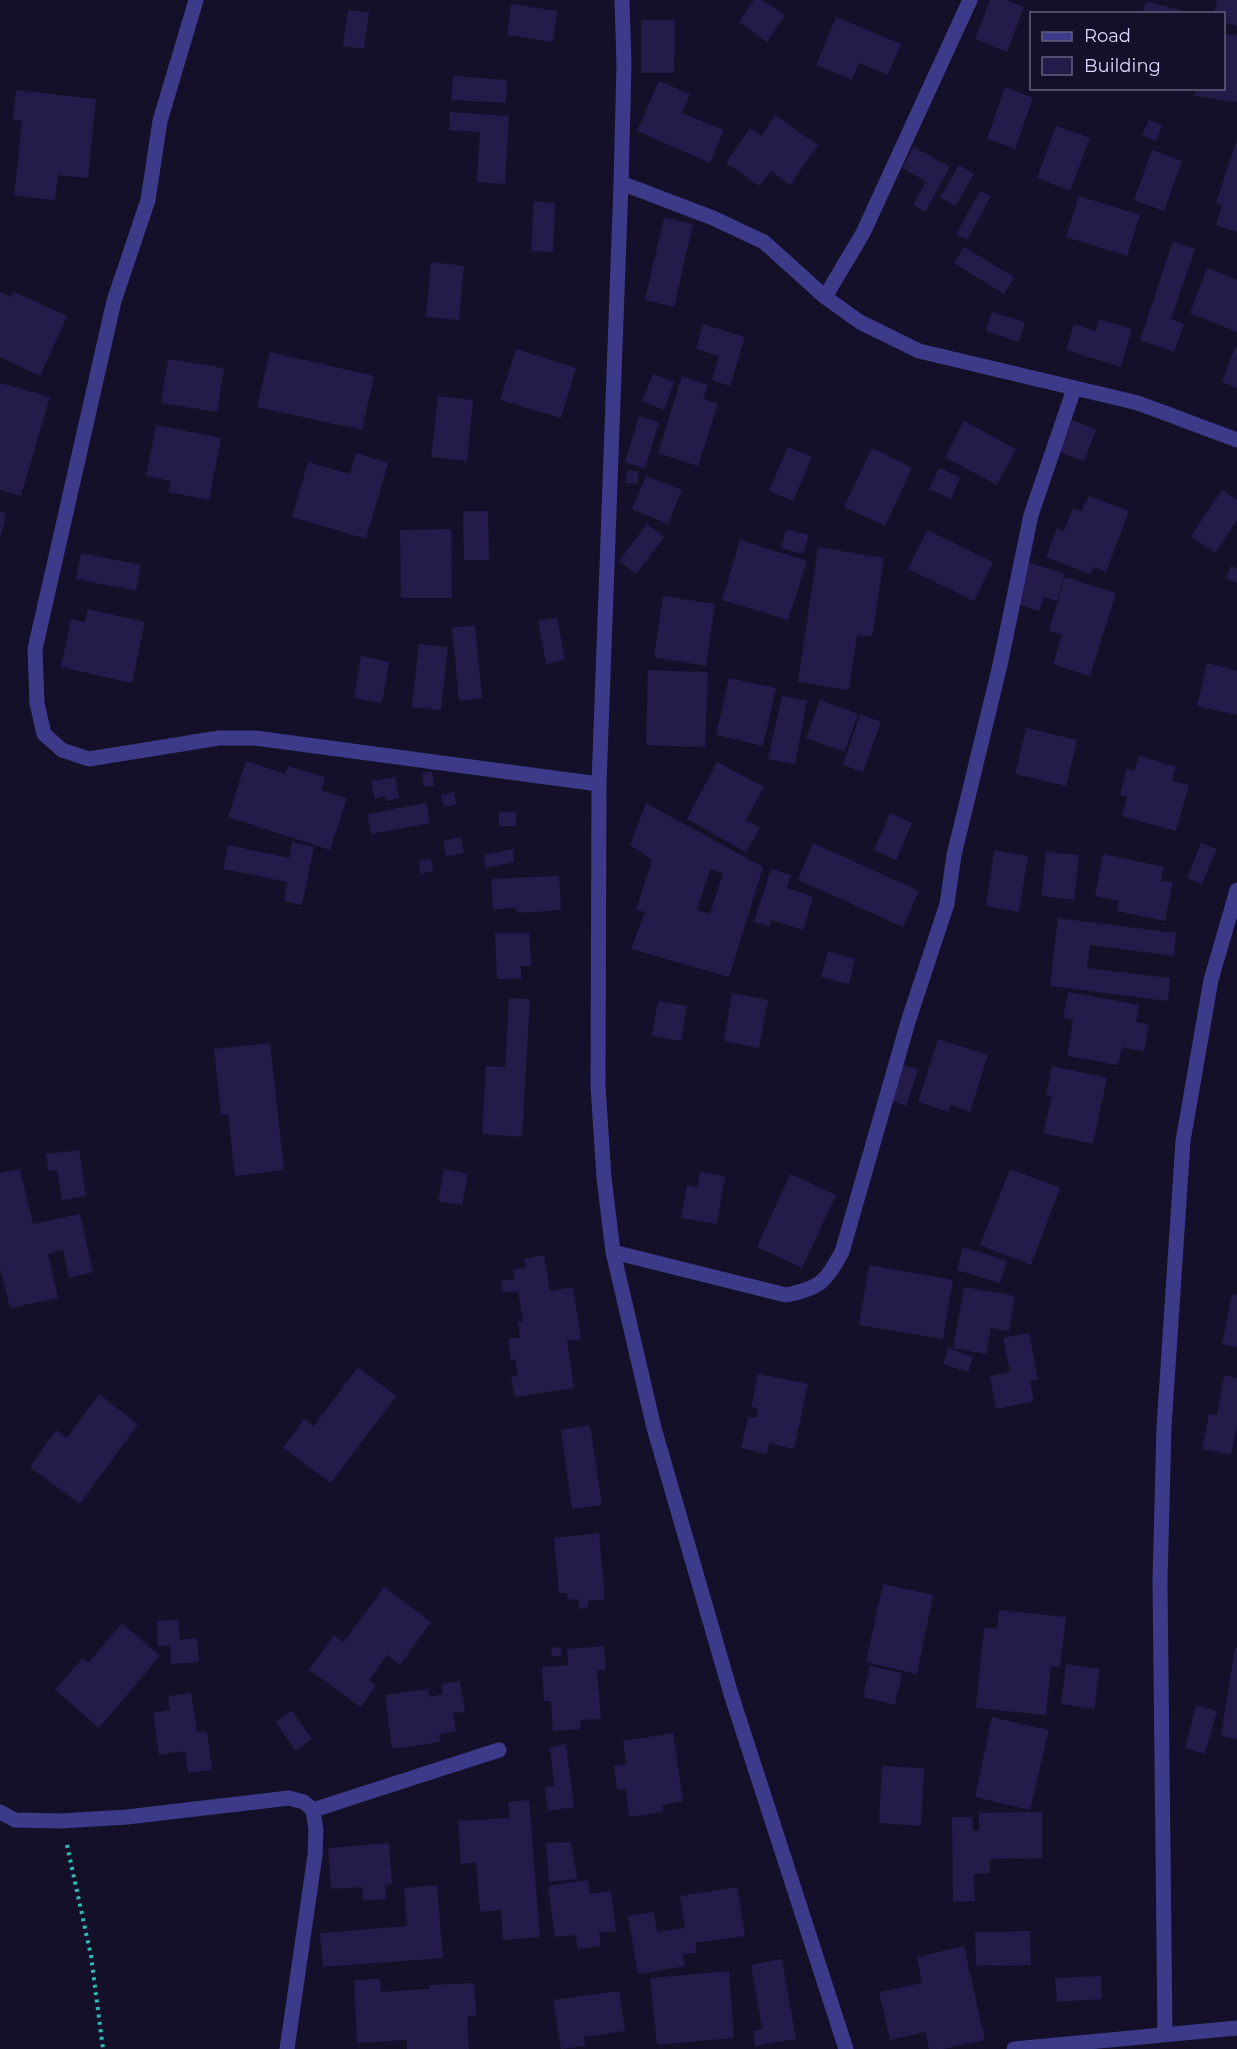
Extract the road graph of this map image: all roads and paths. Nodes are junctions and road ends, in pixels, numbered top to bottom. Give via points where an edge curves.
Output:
1 (196, 0) edge
2 (622, 0) edge
3 (970, 0) edge
4 (621, 183) junction
5 (825, 297) junction
6 (1074, 389) junction
7 (1237, 440) edge
8 (599, 784) junction
9 (1237, 890) edge
10 (613, 1252) junction
11 (498, 1750) dead end
12 (313, 1810) junction
13 (0, 1812) edge
14 (61, 1821) junction
15 (1237, 2028) edge
16 (1165, 2034) junction
17 (103, 2049) edge
18 (287, 2049) edge
19 (846, 2049) edge
20 (1014, 2049) edge

1 - 8 street via 160,121 148,200 114,301 35,649 37,703 44,734 62,750 89,759 219,738 255,738
2 - 4 street
3 - 5 street via 863,233
4 - 5 street via 764,242
4 - 8 street
5 - 6 street via 860,322 919,351
6 - 7 street via 1138,404
6 - 10 street via 1031,515 954,855 947,904 908,1022 842,1251 827,1278 809,1290 786,1295
8 - 10 street via 598,1086
9 - 16 street via 1210,980 1183,1141 1164,1427 1160,1593
10 - 19 street via 654,1428 728,1683
11 - 12 street
12 - 14 street via 304,1802 289,1798
12 - 18 street via 315,1856
13 - 14 street via 15,1820
14 - 17 path via 92,1956
15 - 16 street
16 - 20 street

